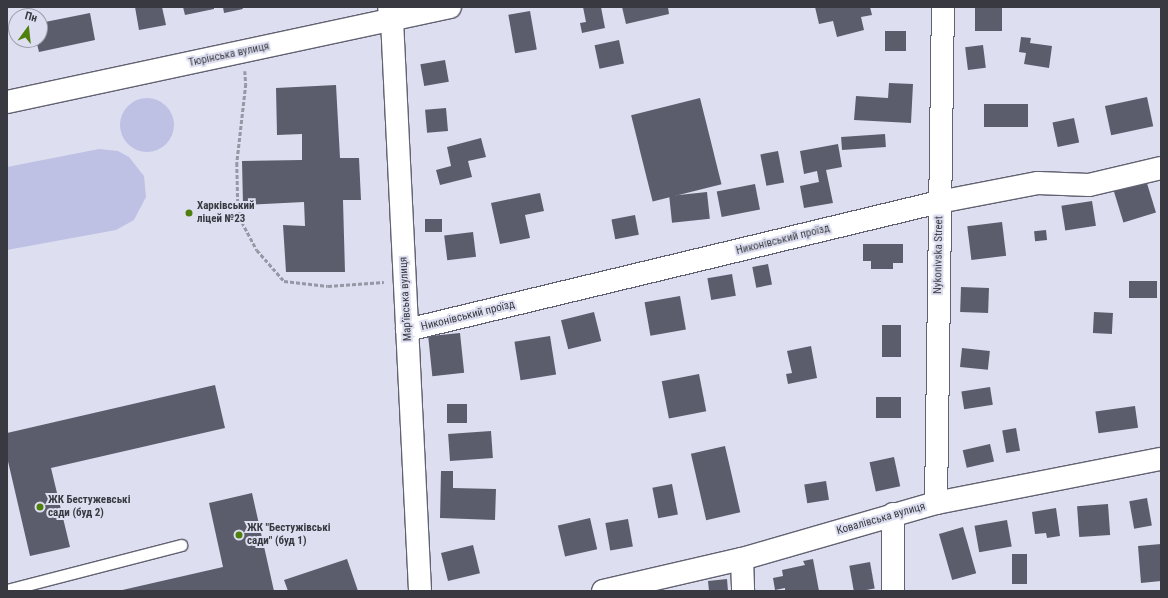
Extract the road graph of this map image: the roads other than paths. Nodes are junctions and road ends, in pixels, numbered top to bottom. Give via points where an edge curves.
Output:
1 (450, 7) edge
2 (943, 7) edge
3 (390, 13) edge
4 (7, 102) edge
5 (1161, 168) edge
6 (939, 202) junction
7 (407, 330) junction
8 (1161, 459) edge
9 (936, 503) junction
10 (893, 514) junction
11 (181, 546) dead end
12 (742, 559) junction
13 (7, 590) edge
14 (420, 591) edge
15 (603, 591) edge
16 (743, 591) edge
17 (893, 591) edge

1 - 3 street, Тюрінська вулиця
2 - 6 street, Nykonivska Street
3 - 4 street, Тюрінська вулиця
3 - 7 street, Мар'ївська вулиця
5 - 6 street, Никонівський проїзд via 1089,185 1038,183
6 - 7 street, Никонівський проїзд
6 - 9 street, Nykonivska Street
7 - 14 street, Мар'ївська вулиця
8 - 9 street, Ковалівська вулиця
9 - 10 street, Ковалівська вулиця
10 - 12 street, Ковалівська вулиця
10 - 17 street
11 - 13 lane
12 - 15 street, Ковалівська вулиця
12 - 16 street

